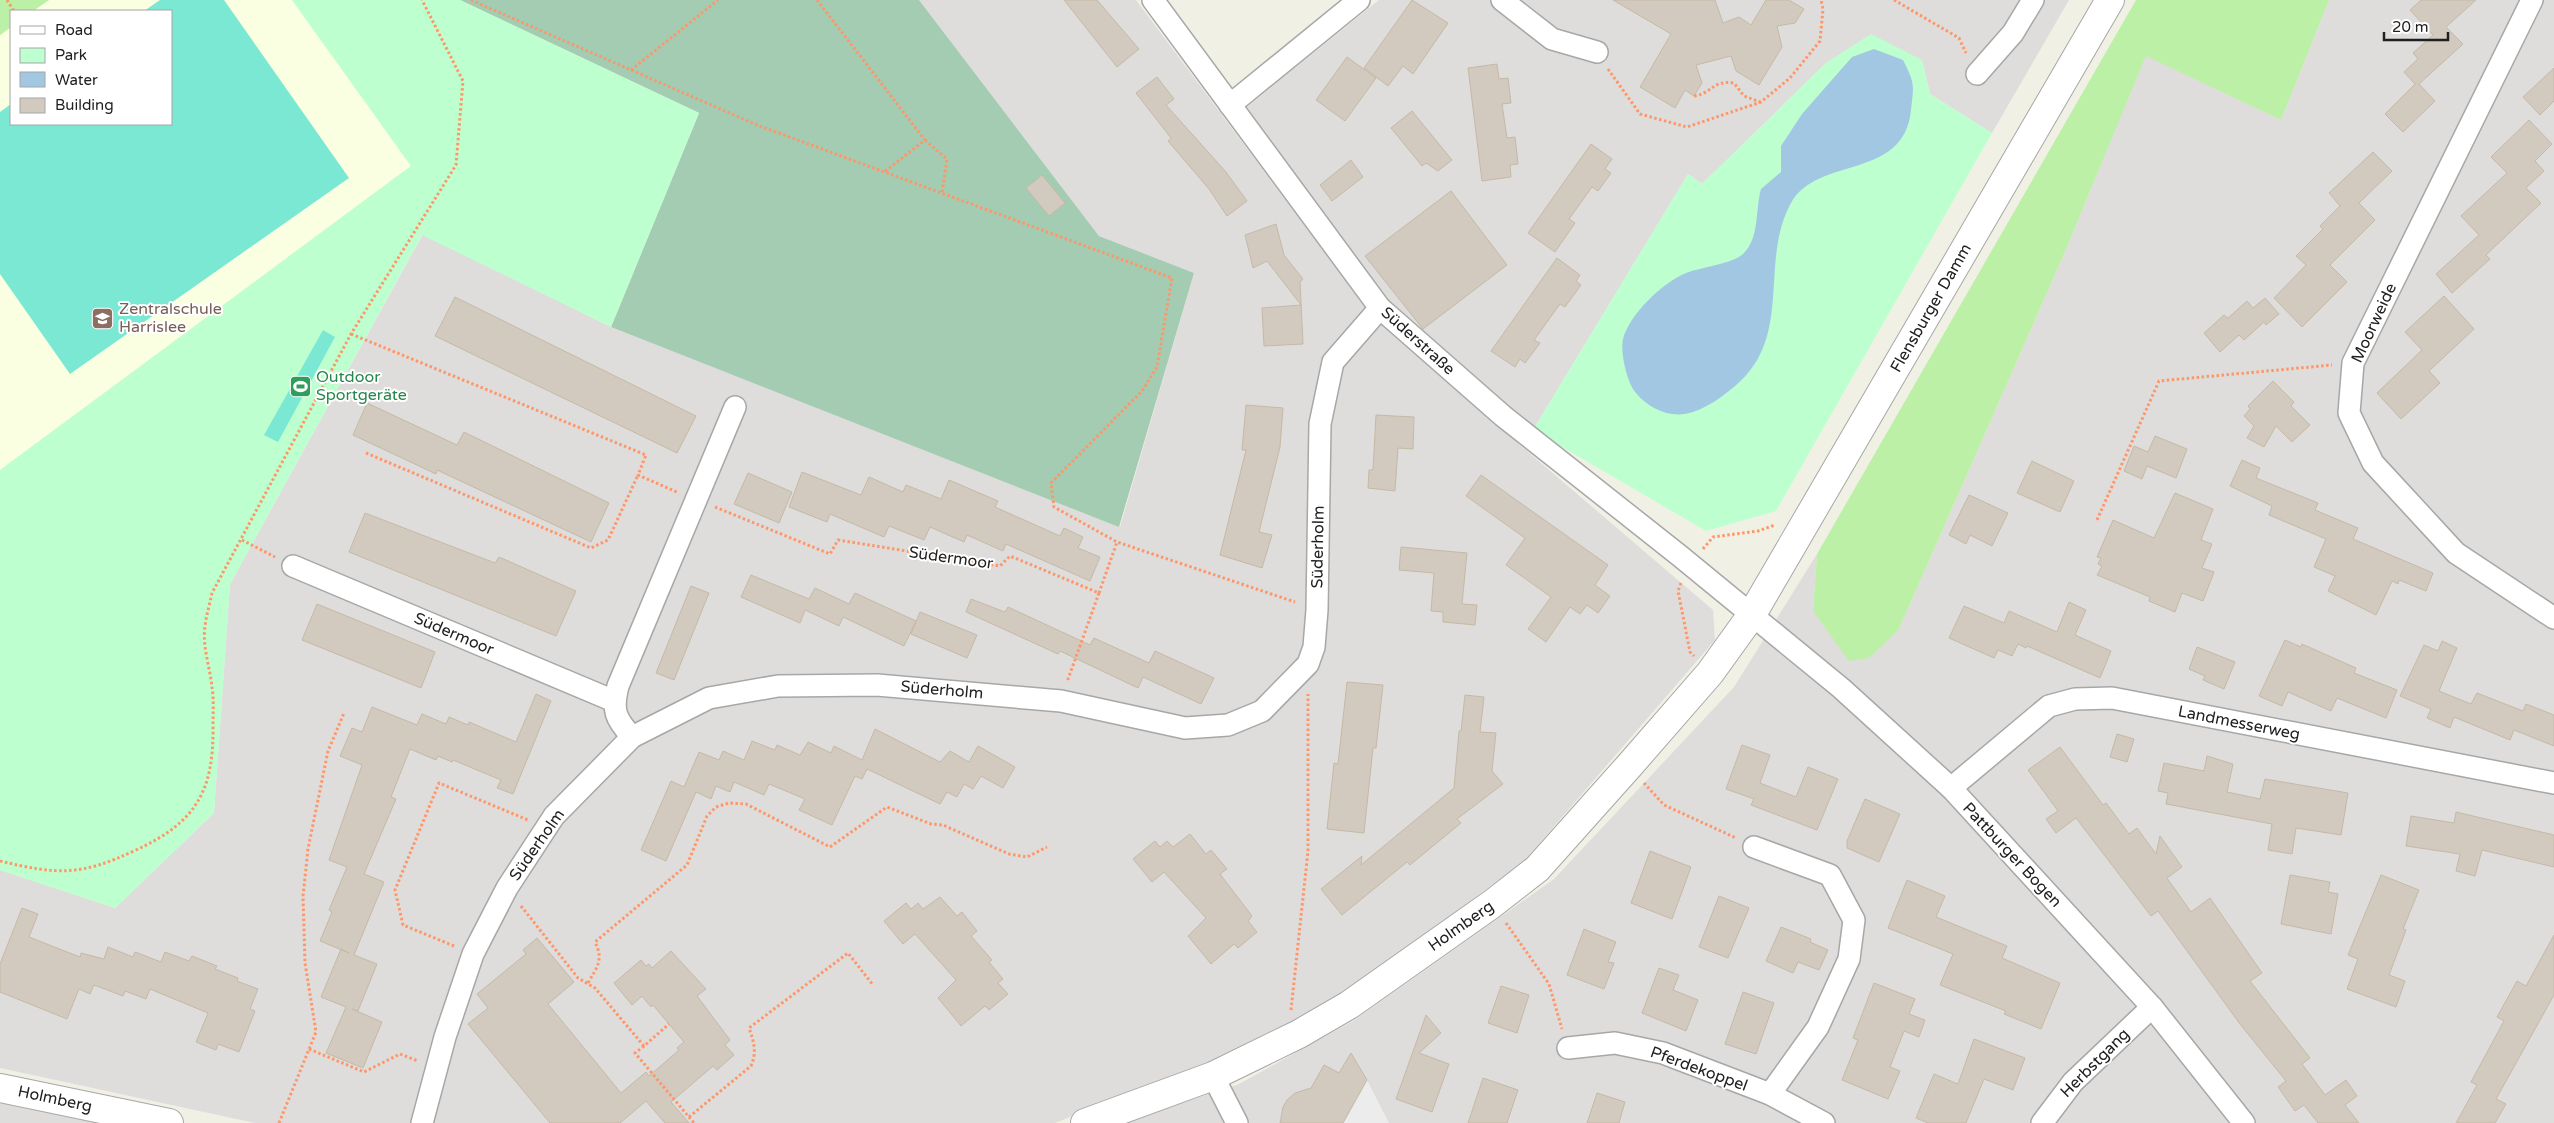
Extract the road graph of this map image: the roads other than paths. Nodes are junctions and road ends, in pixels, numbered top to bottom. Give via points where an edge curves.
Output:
1 (1153, 0) edge
2 (1360, 0) edge
3 (1502, 0) edge
4 (2033, 0) edge
5 (2110, 0) edge
6 (2532, 0) edge
7 (1598, 52) road end
8 (1977, 74) road end
9 (1230, 105) junction
10 (1380, 308) junction
11 (735, 406) dead end
12 (293, 566) road end
13 (1751, 616) junction
14 (2554, 618) edge
15 (614, 701) junction
16 (632, 736) junction
17 (2554, 783) edge
18 (1951, 788) junction
19 (1754, 847) road end
20 (2152, 1007) junction
21 (1568, 1048) road end
22 (1214, 1076) junction
23 (0, 1088) edge
24 (1770, 1094) junction
25 (169, 1123) edge
26 (422, 1123) edge
27 (1085, 1123) edge
28 (1237, 1123) edge
29 (1824, 1123) edge
30 (2042, 1123) edge
31 (2244, 1123) edge

1 - 9 street, Süderstraße
2 - 9 street
3 - 7 street via 1552,39
4 - 8 street via 2013,33
5 - 13 street, Flensburger Damm
6 - 14 street, Moorweide via 2352,364 2349,413 2373,463 2456,552
9 - 10 street, Süderstraße
10 - 13 street, Süderstraße via 1503,416
10 - 16 street, Süderholm via 1333,362 1320,424 1314,647 1308,664 1262,711 1228,725 1185,728 1061,701 877,685 778,686 709,698
11 - 15 street
12 - 15 street, Südermoor
13 - 18 street, Pattburger Bogen via 1841,688
13 - 22 street, Holmberg via 1710,673 1537,869 1350,1005
15 - 16 street via 617,720
16 - 26 street, Süderholm via 554,816 507,888 473,954
17 - 18 street, Landmesserweg via 2112,698 2075,699 2049,706
18 - 20 street, Pattburger Bogen
19 - 24 street via 1830,875 1854,920 1849,959 1818,1027
20 - 30 street, Herbstgang via 2072,1082
20 - 31 street, Pattburger Bogen
21 - 24 street, Pferdekoppel via 1615,1043 1663,1053
22 - 27 street, Holmberg
22 - 28 street
23 - 25 street, Holmberg
24 - 29 street, Pferdekoppel

